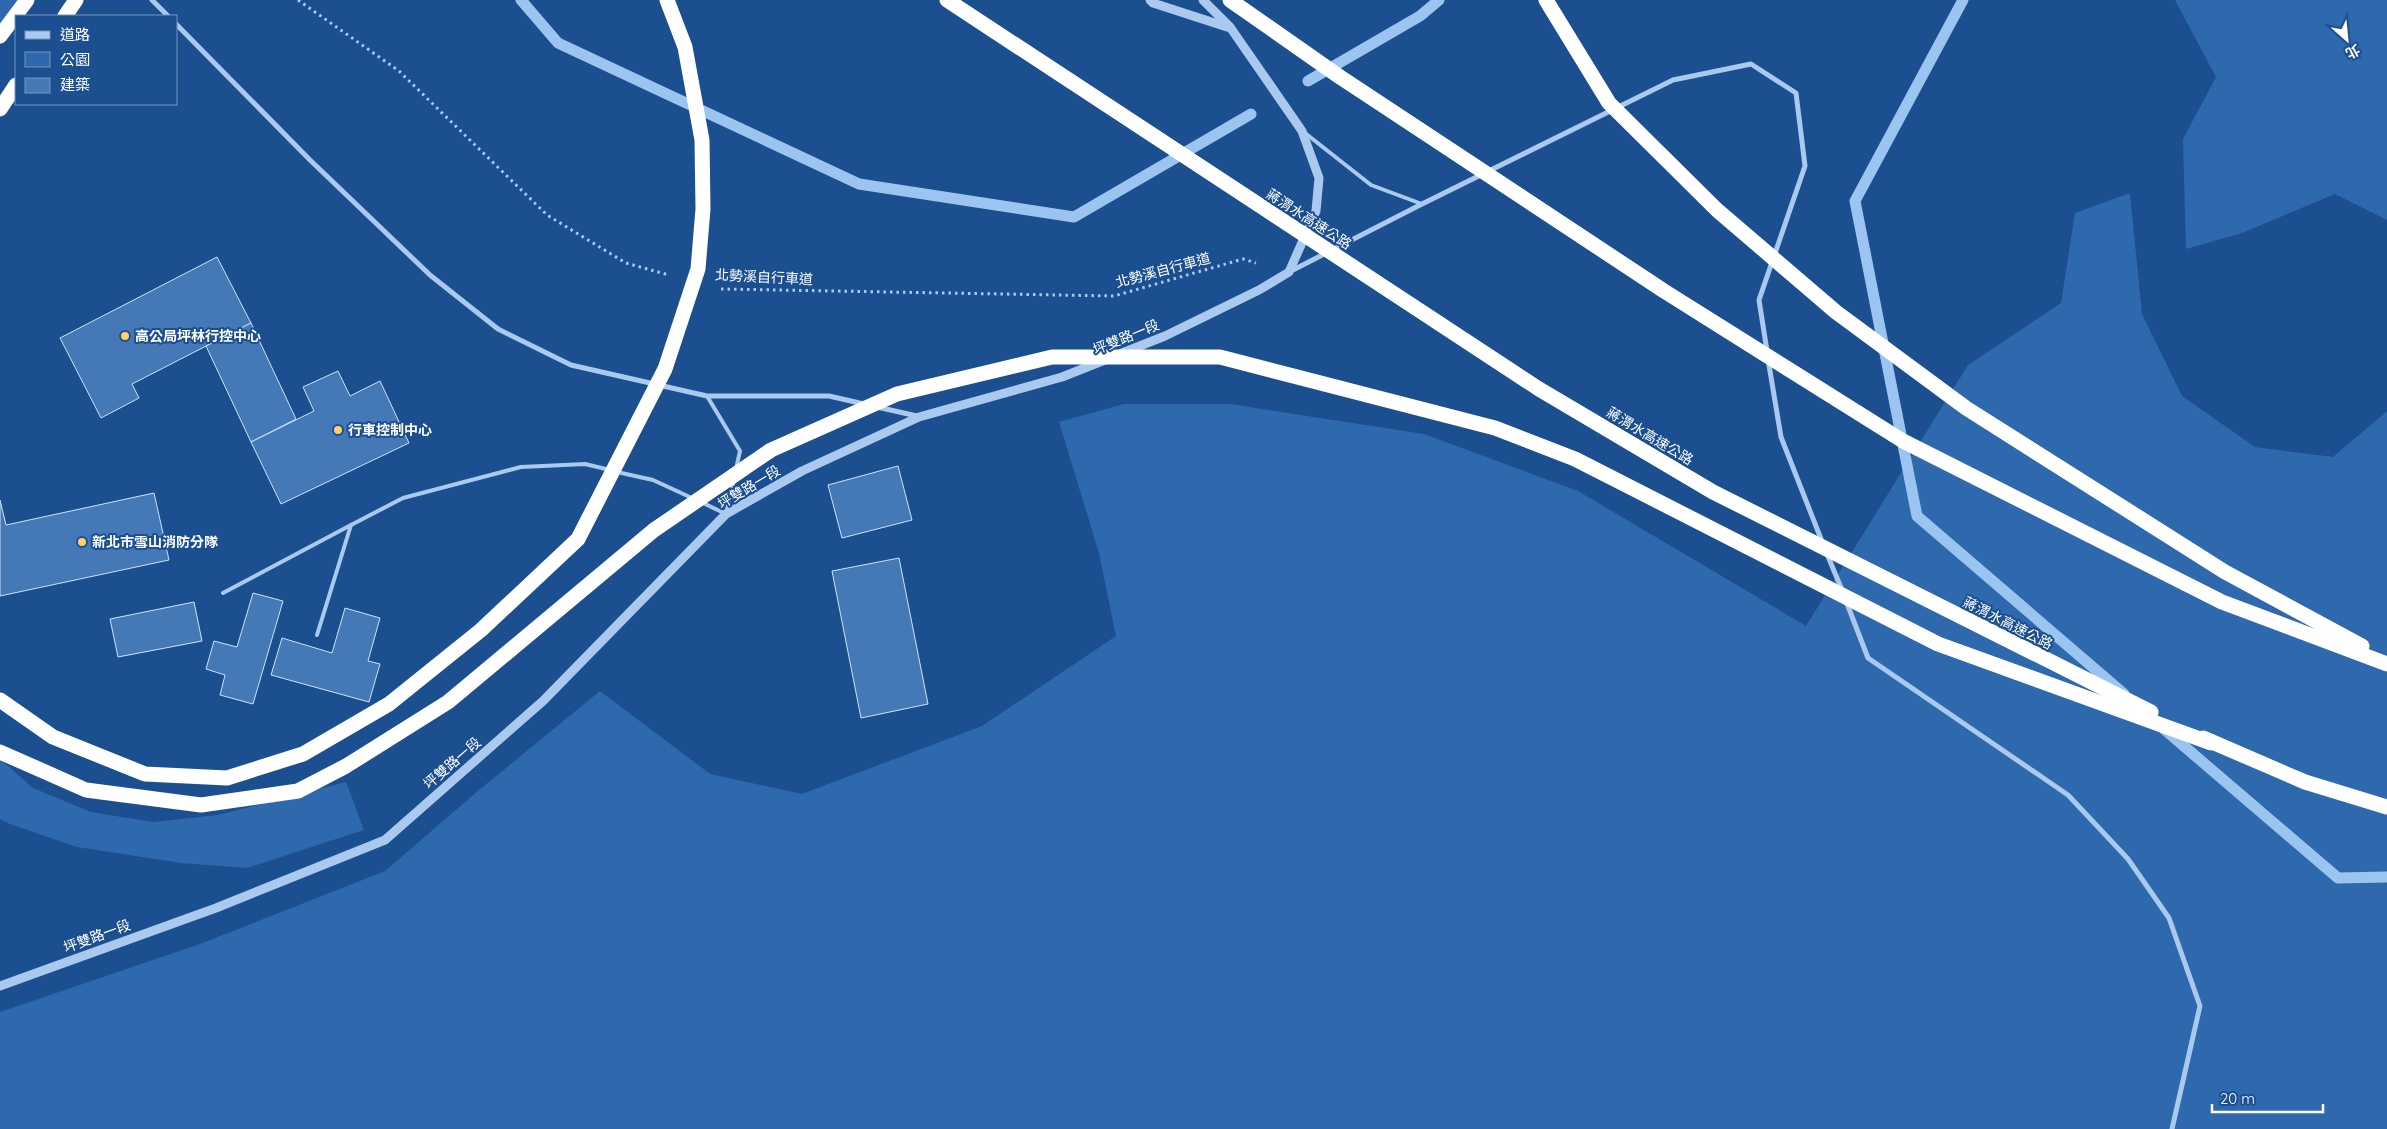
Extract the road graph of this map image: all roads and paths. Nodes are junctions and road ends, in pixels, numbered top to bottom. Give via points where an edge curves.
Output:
1 (27, 0) edge
2 (76, 0) edge
3 (152, 0) edge
4 (298, 0) edge
5 (667, 0) edge
6 (947, 0) edge
7 (1150, 0) edge
8 (1203, 0) edge
9 (1230, 0) edge
10 (1546, 0) edge
11 (16, 15) edge
12 (66, 15) edge
13 (167, 15) edge
14 (15, 16) edge
15 (178, 26) edge
16 (1230, 27) junction
17 (0, 36) edge
18 (15, 87) edge
19 (0, 109) edge
20 (1302, 131) junction
21 (1422, 204) junction
22 (1289, 272) junction
23 (673, 276) dead end
24 (720, 289) dead end
25 (707, 396) junction
26 (920, 417) junction
27 (726, 514) junction
28 (351, 525) junction
29 (223, 593) dead end
30 (317, 636) dead end
31 (2387, 660) edge
32 (2387, 664) edge
33 (0, 700) edge
34 (2211, 742) junction
35 (0, 752) edge
36 (2387, 807) edge
37 (0, 986) edge
38 (2172, 1129) edge

1 - 11 highway
2 - 12 highway
3 - 13 street
4 - 23 path via 399,71 547,215 626,263
5 - 33 highway via 685,47 702,140 703,209 698,269 665,369 578,539 481,630 389,704 303,754 227,778 145,774 53,737
6 - 34 highway, 蔣渭水高速公路 via 1539,389 1713,492
7 - 16 street
8 - 16 street
9 - 32 highway via 1340,77 1647,280 1904,441 2222,602
10 - 31 highway via 1609,103 1717,210 1836,312 1966,408 2224,572
14 - 17 highway
15 - 25 street via 310,160 430,274 498,328 570,365
16 - 20 street
18 - 19 highway
20 - 21 lane via 1371,185
20 - 22 street via 1319,178 1316,211
21 - 22 street
21 - 38 street via 1673,80 1750,64 1796,93 1805,166 1758,300 1781,437 1868,658 2068,796 2128,860 2169,918 2200,1006
22 - 24 path, 北勢溪自行車道 via 1244,259 1114,296
22 - 26 street, 坪雙路一段 via 1165,336 1070,374
25 - 26 street via 829,396
25 - 27 lane via 740,451
26 - 27 street, 坪雙路一段 via 802,471
27 - 28 lane via 654,480 585,464 521,467 403,498
27 - 37 street, 坪雙路一段 via 543,701 385,840 216,908
28 - 29 lane
28 - 30 lane
34 - 35 highway via 1938,644 1575,460 1495,428 1220,357 1052,357 897,394 771,450 654,530 448,702 346,766 298,791 192,804 86,790
34 - 36 highway, 蔣渭水高速公路 via 2305,782

